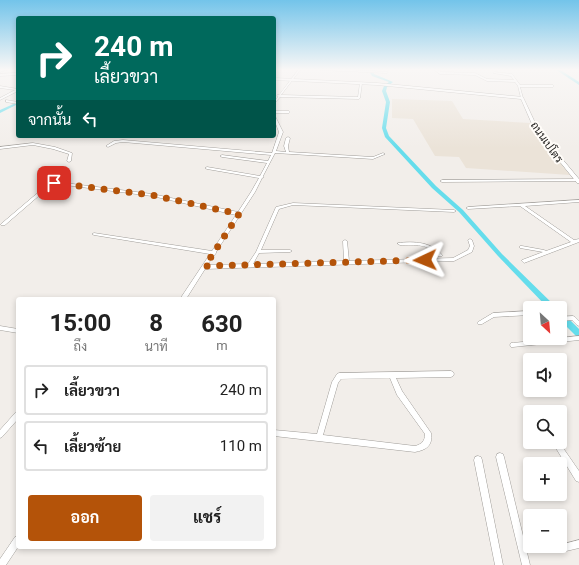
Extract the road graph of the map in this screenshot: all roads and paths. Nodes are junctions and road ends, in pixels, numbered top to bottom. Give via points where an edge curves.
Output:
1 (289, 95) edge
2 (292, 95) edge
3 (304, 95) edge
4 (360, 95) edge
5 (493, 95) edge
6 (296, 97) junction
7 (522, 98) joint
8 (7, 102) dead end
9 (16, 103) edge
10 (276, 112) edge
11 (289, 112) dead end
12 (276, 121) edge
13 (288, 138) dead end
14 (108, 146) dead end
15 (0, 148) edge
16 (273, 153) junction
17 (288, 153) junction
18 (383, 154) dead end
19 (222, 156) dead end
20 (69, 161) dead end
21 (269, 162) junction
22 (207, 168) dead end
23 (262, 177) junction
24 (577, 179) edge
25 (442, 181) dead end
26 (579, 201) edge
27 (521, 205) junction
28 (468, 208) dead end
29 (454, 211) dead end
30 (239, 214) junction
31 (3, 224) dead end
32 (94, 234) dead end
33 (470, 240) dead end
34 (345, 241) dead end
35 (577, 241) edge
36 (400, 244) dead end
37 (522, 247) dead end
38 (290, 251) dead end
39 (546, 251) junction
40 (258, 252) junction
41 (214, 254) junction
42 (440, 257) junction
43 (524, 262) dead end
44 (347, 263) junction
45 (205, 266) junction
46 (249, 266) junction
47 (184, 297) edge
48 (523, 313) edge
49 (567, 318) edge
50 (480, 323) dead end
51 (579, 324) edge
52 (0, 328) edge
53 (16, 331) edge
54 (579, 338) edge
55 (513, 345) dead end
56 (392, 374) junction
57 (451, 374) dead end
58 (16, 416) edge
59 (276, 433) edge
60 (0, 435) edge
61 (319, 438) junction
62 (560, 449) edge
63 (500, 457) dead end
64 (478, 460) dead end
65 (579, 478) edge
66 (16, 543) edge
67 (579, 544) edge
68 (567, 547) edge
69 (1, 565) edge
70 (499, 565) edge
71 (526, 565) edge

1 - 6 street
2 - 6 street
3 - 6 street
4 - 6 street via 359,98
5 - 7 street
7 - 24 street, ถนนเปโตร via 538,131
8 - 9 street
10 - 11 street
12 - 16 street via 281,132
13 - 17 street
14 - 16 street via 123,141
15 - 20 street via 28,144 54,148 71,154
16 - 17 street
16 - 21 street
17 - 18 street via 373,158
19 - 21 street
21 - 23 street
22 - 23 street
23 - 30 street
24 - 25 street
26 - 27 street
27 - 28 street
27 - 35 street
29 - 40 street via 286,204 277,208
30 - 31 street via 152,195 57,183 48,186
30 - 41 street
32 - 41 street
33 - 42 street via 472,246 466,254 454,259
34 - 44 street
35 - 39 street
36 - 42 street via 428,245
37 - 39 street
38 - 40 street
39 - 43 street
40 - 46 street
41 - 45 street
42 - 44 street
44 - 46 street
45 - 46 street
45 - 47 street
48 - 50 street via 493,315
49 - 51 street via 573,318
52 - 53 street
54 - 55 street
56 - 57 street
56 - 61 street via 343,375 336,378
56 - 61 street via 399,393 428,433 427,444 415,449
58 - 60 street
59 - 61 street
62 - 65 street
63 - 71 street
64 - 70 street
66 - 69 street
67 - 68 street

